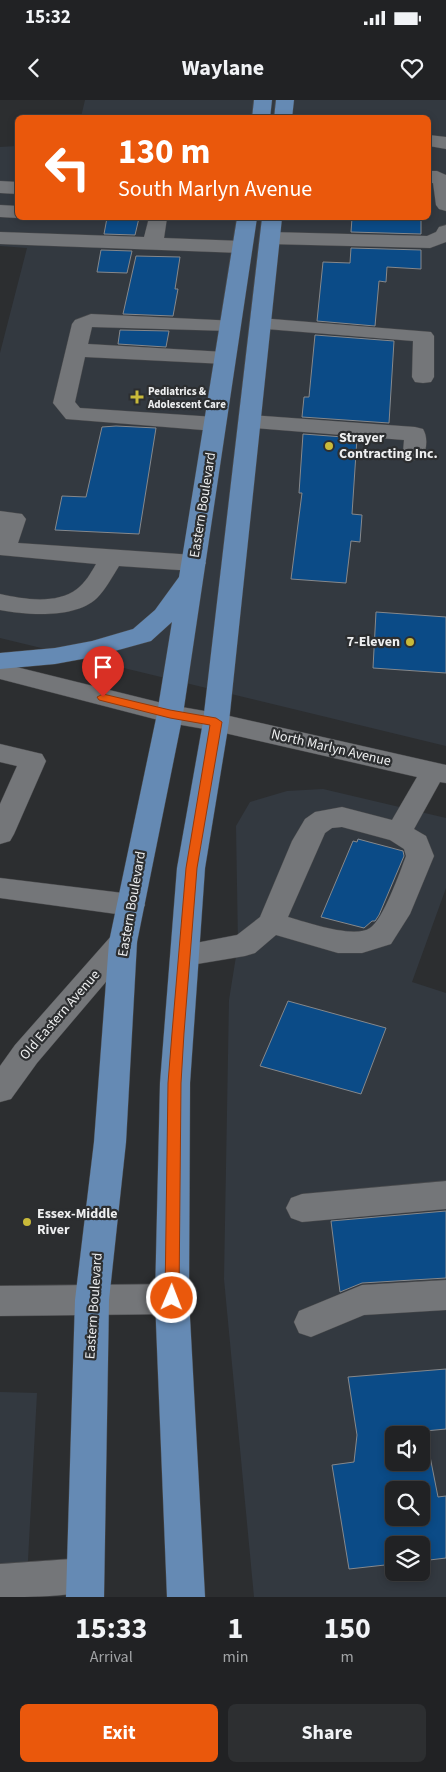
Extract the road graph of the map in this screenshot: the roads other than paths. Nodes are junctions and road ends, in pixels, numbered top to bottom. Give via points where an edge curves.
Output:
1 (263, 100) edge
2 (285, 100) edge
3 (261, 115) edge
4 (283, 115) edge
5 (431, 141) edge
6 (446, 143) edge
7 (439, 178) edge
8 (0, 188) edge
9 (15, 188) edge
10 (446, 204) edge
11 (0, 211) edge
12 (15, 212) edge
13 (158, 220) edge
14 (247, 220) edge
15 (271, 228) edge
16 (446, 231) edge
17 (3, 241) edge
18 (153, 244) junction
19 (242, 247) junction
20 (260, 324) junction
21 (230, 325) junction
22 (77, 350) junction
23 (225, 358) junction
24 (423, 376) dead end
25 (250, 422) junction
26 (215, 424) junction
27 (414, 453) dead end
28 (0, 518) edge
29 (112, 558) junction
30 (193, 570) junction
31 (0, 602) edge
32 (0, 661) edge
33 (0, 672) edge
34 (170, 714) junction
35 (216, 722) junction
36 (0, 753) edge
37 (439, 773) edge
38 (399, 832) junction
39 (0, 834) edge
40 (0, 888) edge
41 (131, 905) junction
42 (271, 923) junction
43 (123, 942) junction
44 (184, 955) junction
45 (0, 1090) edge
46 (446, 1195) edge
47 (302, 1208) dead end
48 (446, 1295) edge
49 (172, 1298) junction
50 (92, 1300) junction
51 (0, 1301) edge
52 (311, 1322) dead end
53 (0, 1582) edge
54 (85, 1587) edge
55 (186, 1597) edge

1 - 3 main road
2 - 4 main road
5 - 6 street
7 - 10 street
8 - 9 street
11 - 12 street
13 - 18 street
14 - 19 main road, Eastern Boulevard
15 - 16 street via 430,242
15 - 20 main road
17 - 18 street
18 - 19 street
19 - 21 main road, Eastern Boulevard
20 - 24 street via 424,336
20 - 25 main road
21 - 22 street via 91,320 82,324
21 - 23 main road, Eastern Boulevard
22 - 23 street
22 - 26 street via 64,403 74,414
23 - 26 main road, Eastern Boulevard
25 - 27 street via 415,434
25 - 35 main road
26 - 30 main road, Eastern Boulevard
28 - 29 street via 14,519 4,549
29 - 30 street
29 - 31 street via 85,595 53,606 18,606
30 - 32 main road via 164,616 142,635 55,656
30 - 34 main road, Eastern Boulevard
33 - 34 street, North Marlyn Avenue
34 - 35 street, North Marlyn Avenue
34 - 41 main road, Eastern Boulevard
35 - 37 street, North Marlyn Avenue
35 - 44 main road via 191,868
36 - 39 street via 33,761
37 - 38 street
38 - 42 street via 342,817 315,826
38 - 42 street via 416,843 420,856 396,914 381,936 362,942 338,942
40 - 41 street
41 - 43 main road, Eastern Boulevard
42 - 44 street via 245,945
43 - 45 street, Old Eastern Avenue via 26,1054
43 - 50 main road, Eastern Boulevard via 110,1142
44 - 49 main road via 175,1083
46 - 47 street
48 - 52 street via 362,1300
49 - 50 street
49 - 55 main road
50 - 51 street
50 - 54 main road, Eastern Boulevard
53 - 54 street

